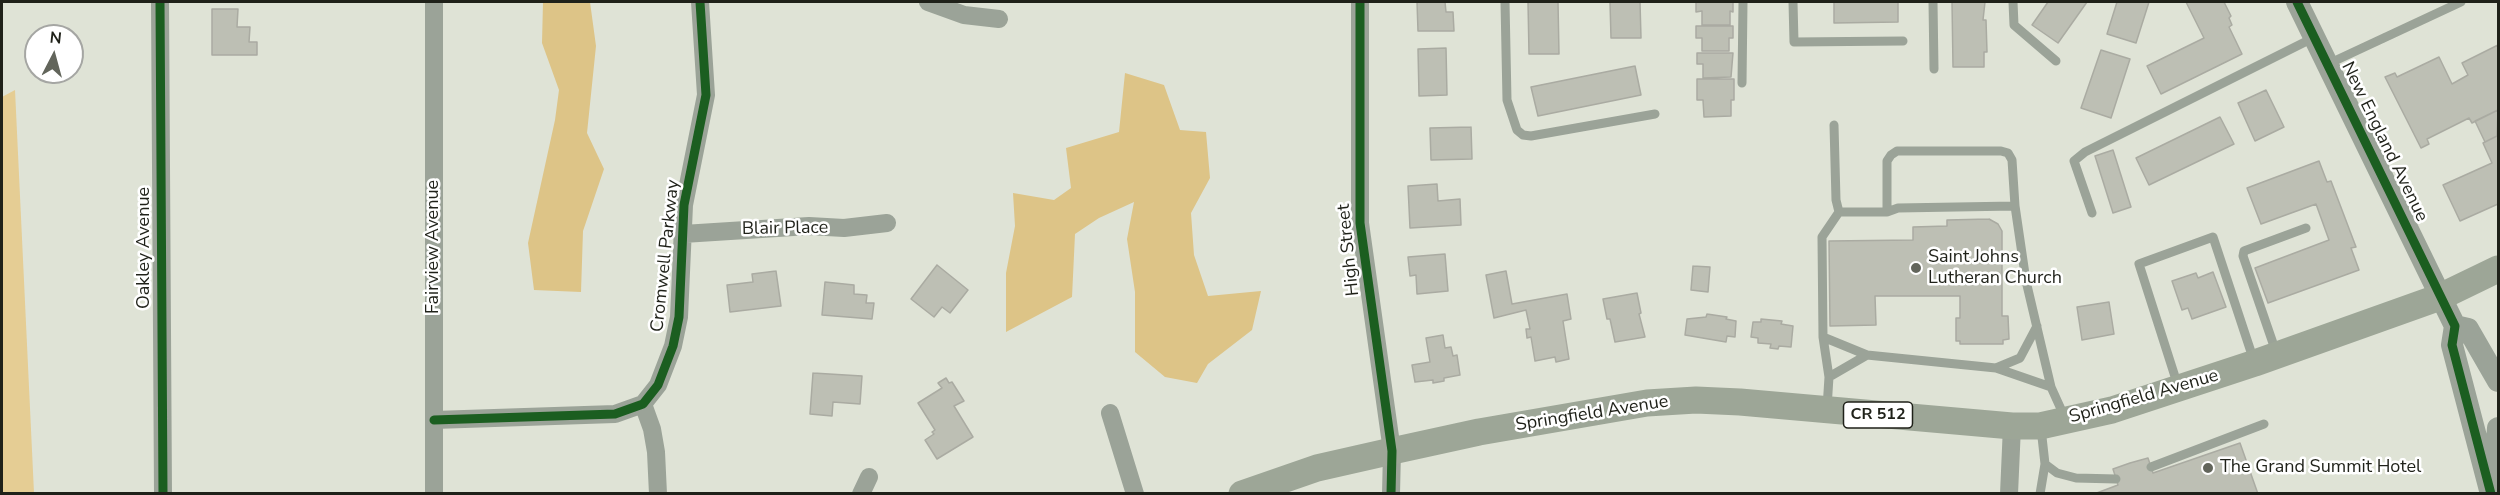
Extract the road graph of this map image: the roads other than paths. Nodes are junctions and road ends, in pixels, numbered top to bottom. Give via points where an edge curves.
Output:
1 (160, 2) edge
2 (434, 2) edge
3 (700, 2) edge
4 (928, 2) edge
5 (1360, 2) edge
6 (1505, 2) edge
7 (1743, 2) edge
8 (1793, 2) edge
9 (1933, 2) edge
10 (2013, 2) edge
11 (2297, 2) edge
12 (2461, 2) edge
13 (999, 19) dead end
14 (2315, 38) junction
15 (1903, 41) dead end
16 (2056, 61) dead end
17 (2328, 64) junction
18 (1934, 69) dead end
19 (1742, 83) dead end
20 (1655, 114) dead end
21 (1834, 125) dead end
22 (2015, 206) junction
23 (1839, 212) junction
24 (1887, 212) junction
25 (2092, 213) dead end
26 (887, 223) dead end
27 (2306, 228) dead end
28 (683, 234) junction
29 (2499, 269) edge
30 (2440, 297) junction
31 (2037, 326) junction
32 (2455, 326) junction
33 (1822, 337) junction
34 (1867, 356) junction
35 (2266, 359) junction
36 (1996, 368) junction
37 (1829, 377) junction
38 (2499, 381) edge
39 (2051, 387) junction
40 (2179, 388) junction
41 (643, 404) junction
42 (1827, 410) junction
43 (1110, 413) dead end
44 (434, 420) junction
45 (2066, 420) junction
46 (2264, 424) dead end
47 (2012, 426) junction
48 (2040, 426) junction
49 (2499, 428) edge
50 (1392, 451) junction
51 (2045, 464) junction
52 (2151, 467) dead end
53 (2116, 479) dead end
54 (163, 494) edge
55 (434, 494) edge
56 (658, 494) edge
57 (1135, 494) edge
58 (1242, 494) edge
59 (1391, 494) edge
60 (2009, 494) edge
61 (2040, 494) edge
62 (2493, 494) edge

1 - 54 street, Oakley Avenue
2 - 44 street, Fairview Avenue
3 - 28 street, Cromwell Parkway via 706,95 684,205
4 - 13 street via 964,15
5 - 50 street, High Street via 1360,223
6 - 20 lane via 1507,100 1517,130 1523,135
7 - 19 lane
8 - 15 lane via 1794,42
9 - 18 lane
10 - 16 lane via 2014,25
11 - 14 street, New England Avenue
12 - 17 lane
14 - 17 street, New England Avenue
14 - 25 lane via 2085,152 2074,161
17 - 30 street, New England Avenue
21 - 23 lane
22 - 24 lane via 1898,208
22 - 24 lane via 2012,160 2008,153 1897,151 1887,161
22 - 31 lane
23 - 24 lane
23 - 33 lane via 1822,237
26 - 28 street, Blair Place
27 - 35 lane via 2244,251 2242,256
28 - 41 street, Cromwell Parkway via 679,317 673,346 658,385
29 - 30 main road, Springfield Avenue / CR 512
30 - 32 street, New England Avenue
30 - 35 main road, Springfield Avenue / CR 512
31 - 36 lane via 2020,358
31 - 39 lane
32 - 38 street via 2468,329
32 - 62 street via 2452,345
33 - 34 lane
33 - 37 lane
34 - 36 lane
34 - 37 lane
35 - 40 main road, Springfield Avenue / CR 512
35 - 40 lane via 2213,237 2139,264
36 - 39 lane
37 - 42 lane
39 - 45 lane
40 - 45 main road, Springfield Avenue / CR 512
41 - 44 street via 615,414
41 - 56 street via 656,452
42 - 47 main road, Springfield Avenue / CR 512
42 - 50 main road, Springfield Avenue / CR 512 via 1696,400 1647,403
43 - 57 street
44 - 55 street, Fairview Avenue
45 - 48 main road, Springfield Avenue / CR 512
46 - 52 lane
47 - 48 main road, Springfield Avenue / CR 512
47 - 60 street
48 - 51 lane
49 - 62 street
50 - 58 main road, Springfield Avenue / CR 512 via 1317,468
50 - 59 street, High Street
51 - 53 lane via 2057,473 2076,478
51 - 61 lane

